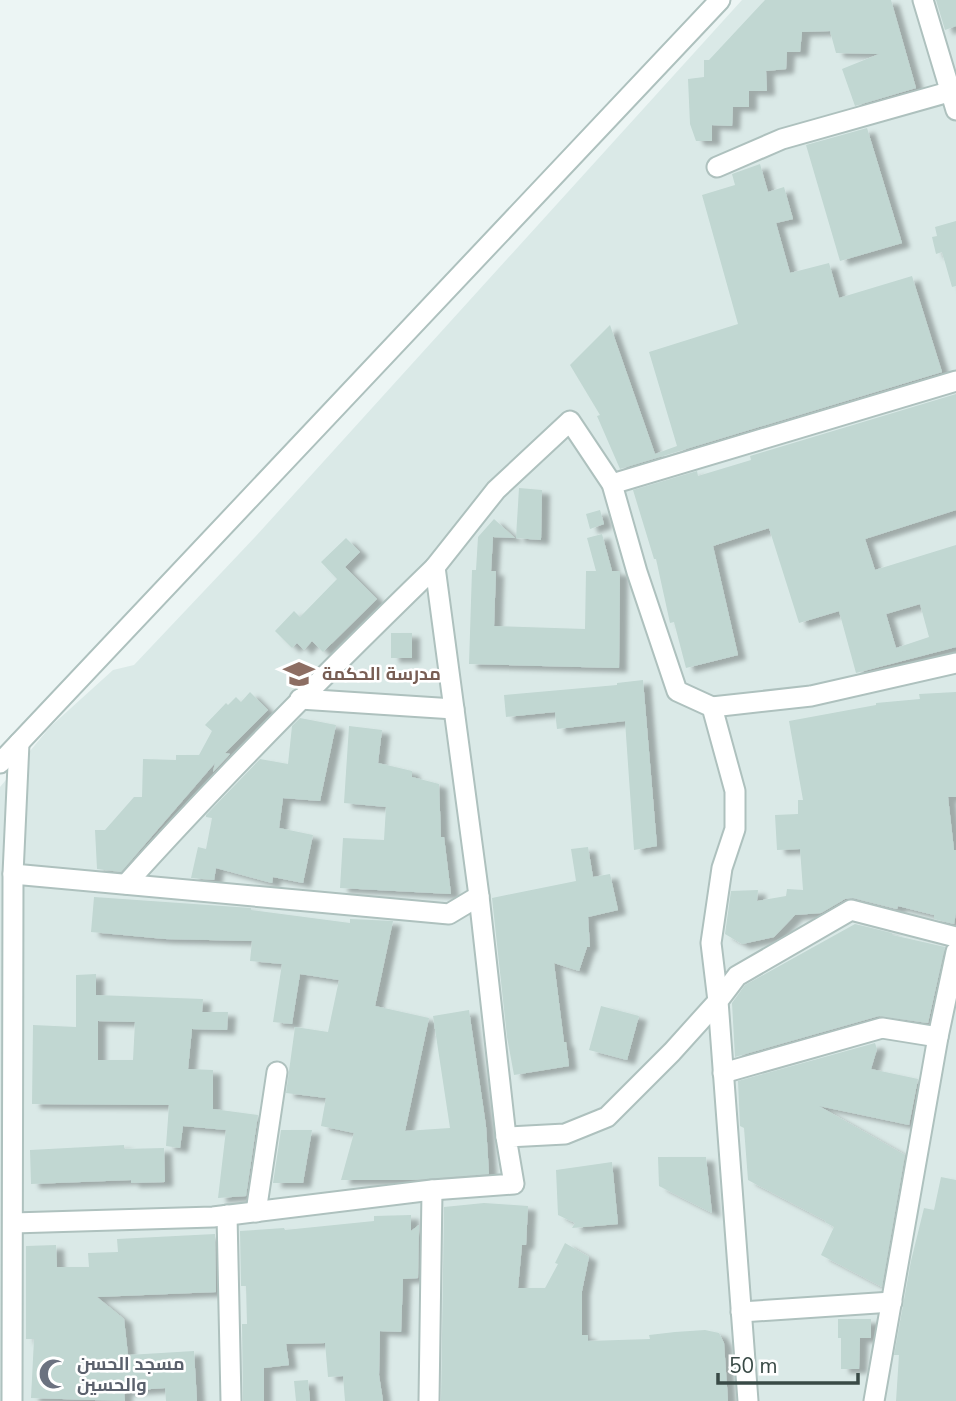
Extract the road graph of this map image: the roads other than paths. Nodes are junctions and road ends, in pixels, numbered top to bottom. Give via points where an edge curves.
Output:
1 (720, 0) edge
2 (923, 0) edge
3 (954, 97) edge
4 (717, 167) dead end
5 (956, 381) edge
6 (612, 484) junction
7 (435, 567) junction
8 (956, 663) edge
9 (300, 699) junction
10 (712, 707) junction
11 (454, 709) junction
12 (19, 743) junction
13 (0, 764) edge
14 (13, 874) junction
15 (126, 884) junction
16 (479, 896) junction
17 (956, 937) edge
18 (956, 952) edge
19 (718, 1001) junction
20 (938, 1037) junction
21 (277, 1072) dead end
22 (723, 1073) junction
23 (506, 1137) junction
24 (432, 1190) junction
25 (256, 1212) junction
26 (227, 1215) junction
27 (13, 1223) junction
28 (892, 1302) junction
29 (741, 1312) junction
30 (6, 1353) edge
31 (12, 1401) edge
32 (231, 1401) edge
33 (429, 1401) edge
34 (748, 1401) edge
35 (874, 1401) edge

1 - 12 street
2 - 3 street
3 - 4 street via 782,139
5 - 6 street
6 - 7 street via 570,421 496,489
6 - 10 street via 677,691
7 - 9 street
7 - 11 street
8 - 10 street via 811,696
9 - 11 street
9 - 15 street
10 - 19 street via 735,791 735,829 722,868 711,943
11 - 16 street
12 - 13 street
12 - 14 street
14 - 15 street
14 - 27 street
15 - 16 street via 449,914
16 - 23 street
17 - 19 street via 851,910 737,976
18 - 20 street
19 - 22 street
19 - 23 street via 607,1117 565,1134
20 - 22 street via 882,1028
20 - 28 street
21 - 25 street
22 - 29 street
23 - 24 street via 514,1184
24 - 25 street
24 - 33 street
25 - 26 street
26 - 27 street
26 - 32 street
27 - 30 street
28 - 29 street
28 - 35 street
29 - 34 street
30 - 31 street

